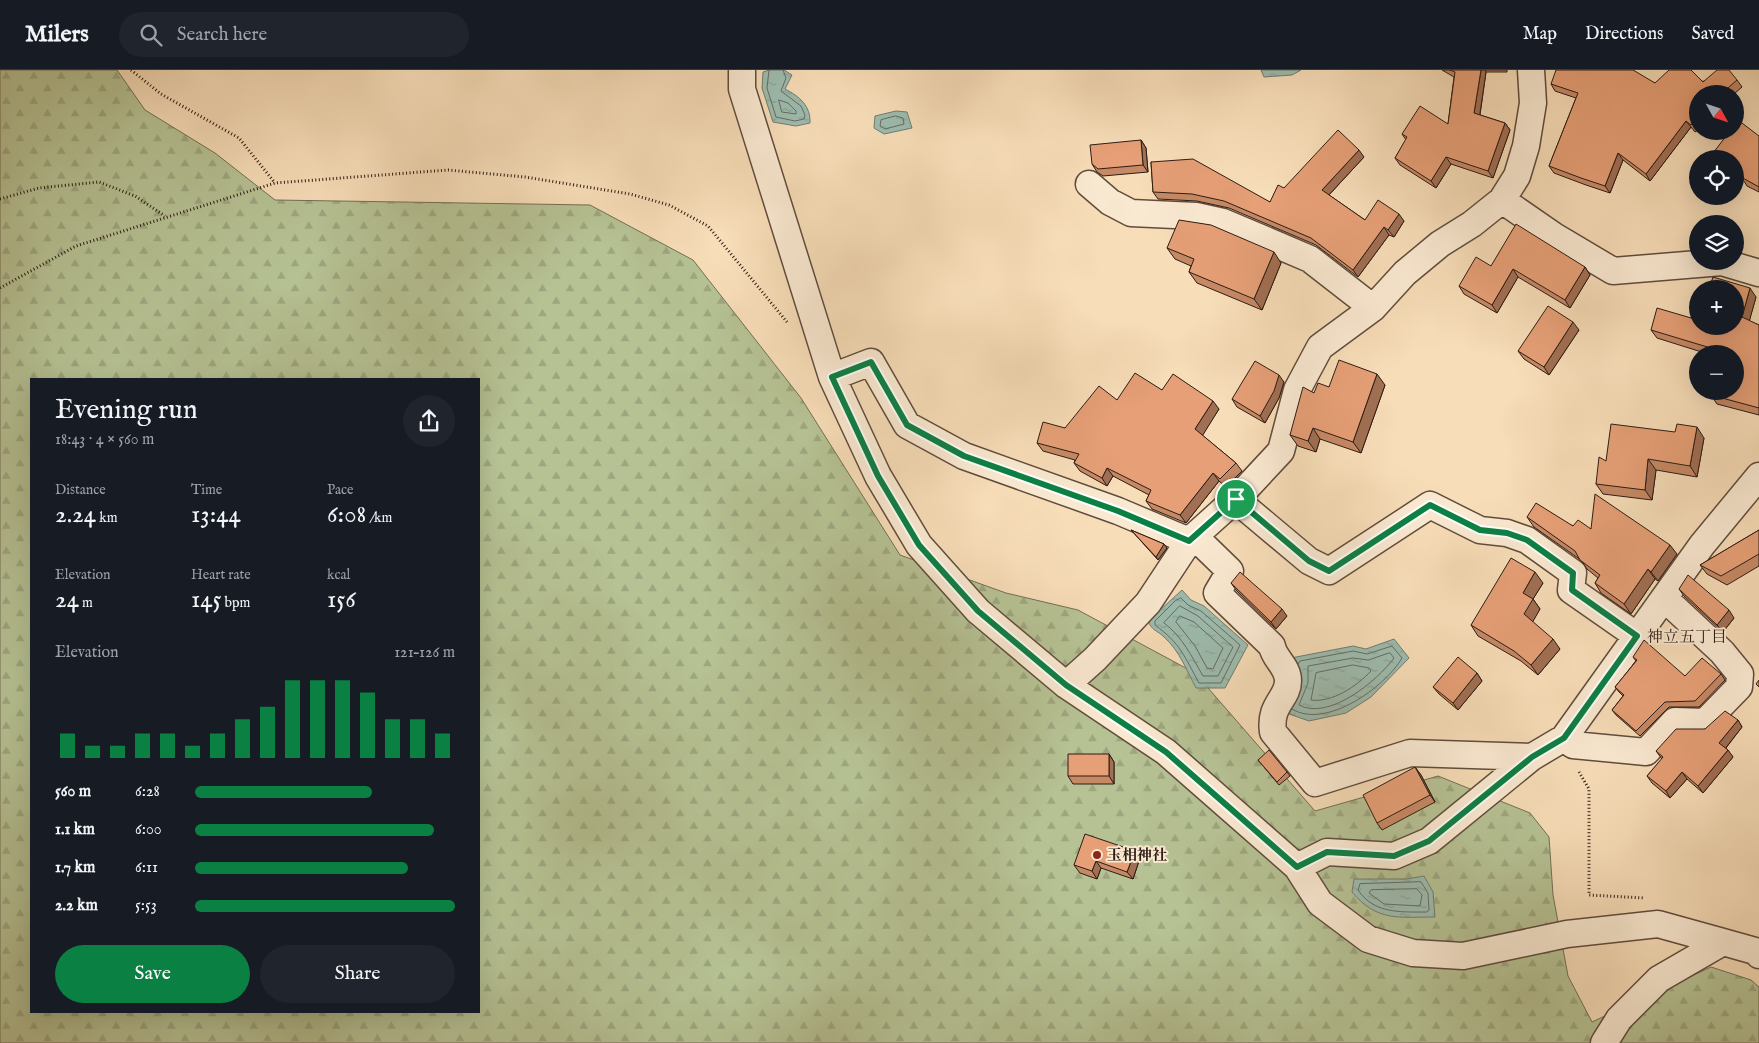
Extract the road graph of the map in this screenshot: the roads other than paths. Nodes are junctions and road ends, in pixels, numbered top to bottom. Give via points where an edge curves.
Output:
1 (742, 70) edge
2 (1531, 70) edge
3 (1089, 184) dead end
4 (1502, 200) junction
5 (1759, 273) edge
6 (1373, 308) junction
7 (832, 377) junction
8 (1759, 476) edge
9 (1236, 499) junction
10 (1192, 538) junction
11 (1664, 598) junction
12 (1637, 636) junction
13 (1066, 685) junction
14 (1568, 742) junction
15 (1532, 757) junction
16 (1297, 867) junction
17 (1723, 942) junction
18 (1759, 955) edge
19 (1604, 1043) edge

1 - 7 street via 742,89
2 - 4 street via 1533,103 1526,146 1517,176
3 - 6 street via 1110,202 1131,213 1196,216 1223,222 1269,242 1310,260
4 - 5 street via 1613,271 1722,262
4 - 6 street via 1440,244 1406,273
6 - 9 street via 1320,347 1296,390 1281,451
7 - 10 street via 871,362 907,425 964,456
7 - 13 street via 878,476 919,545 978,611
8 - 11 street via 1702,545
9 - 10 street
9 - 12 street via 1309,561 1329,571 1430,505 1480,530 1507,533 1527,540 1573,573 1572,590
10 - 13 street via 1148,603
10 - 15 street via 1230,571 1217,593 1272,646 1274,654 1284,665 1288,681 1274,708 1273,732 1315,783 1410,753
11 - 12 street
11 - 14 street via 1722,652 1740,674 1739,688 1706,722 1675,721 1646,752
12 - 14 street
13 - 16 street via 1166,752
14 - 15 street
15 - 16 street via 1429,841 1394,856 1327,852
16 - 17 street via 1320,903 1368,939 1413,953 1463,956 1567,934 1658,924
17 - 18 street
17 - 19 street via 1659,980 1620,1019

